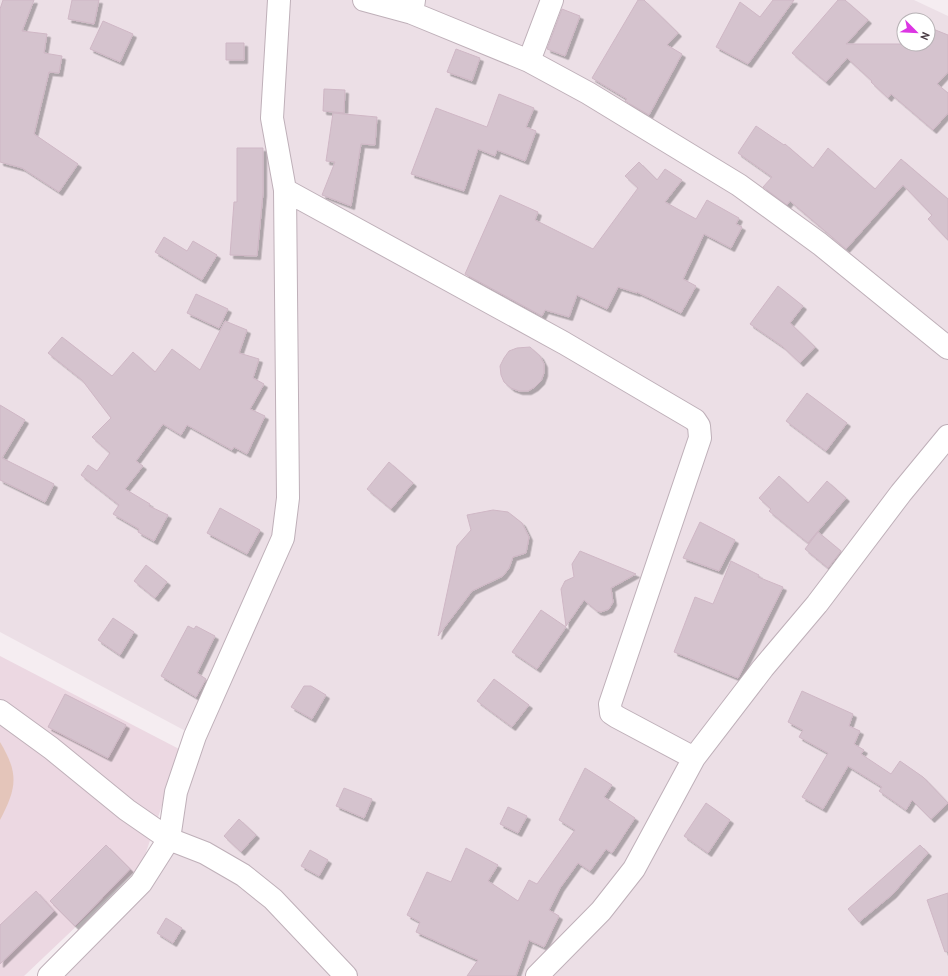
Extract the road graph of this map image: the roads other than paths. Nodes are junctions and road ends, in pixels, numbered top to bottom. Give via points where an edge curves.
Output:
1 (279, 0) edge
2 (364, 0) edge
3 (552, 0) edge
4 (413, 6) edge
5 (529, 61) junction
6 (285, 190) junction
7 (948, 348) edge
8 (948, 436) edge
9 (0, 710) edge
10 (694, 758) junction
11 (169, 840) junction
12 (49, 976) edge
13 (346, 976) edge
14 (537, 976) edge

1 - 6 street via 272,118
2 - 4 street
3 - 5 street
4 - 5 street
5 - 7 street via 588,93 739,186 820,244
6 - 10 street via 564,343 695,420 699,426 700,438 610,704 611,713 617,717
6 - 11 street via 288,498 282,538 195,736 176,792
8 - 10 street
9 - 11 street
10 - 14 street via 634,869 601,910
11 - 12 street via 141,883
11 - 13 street via 204,853 243,875 273,899

